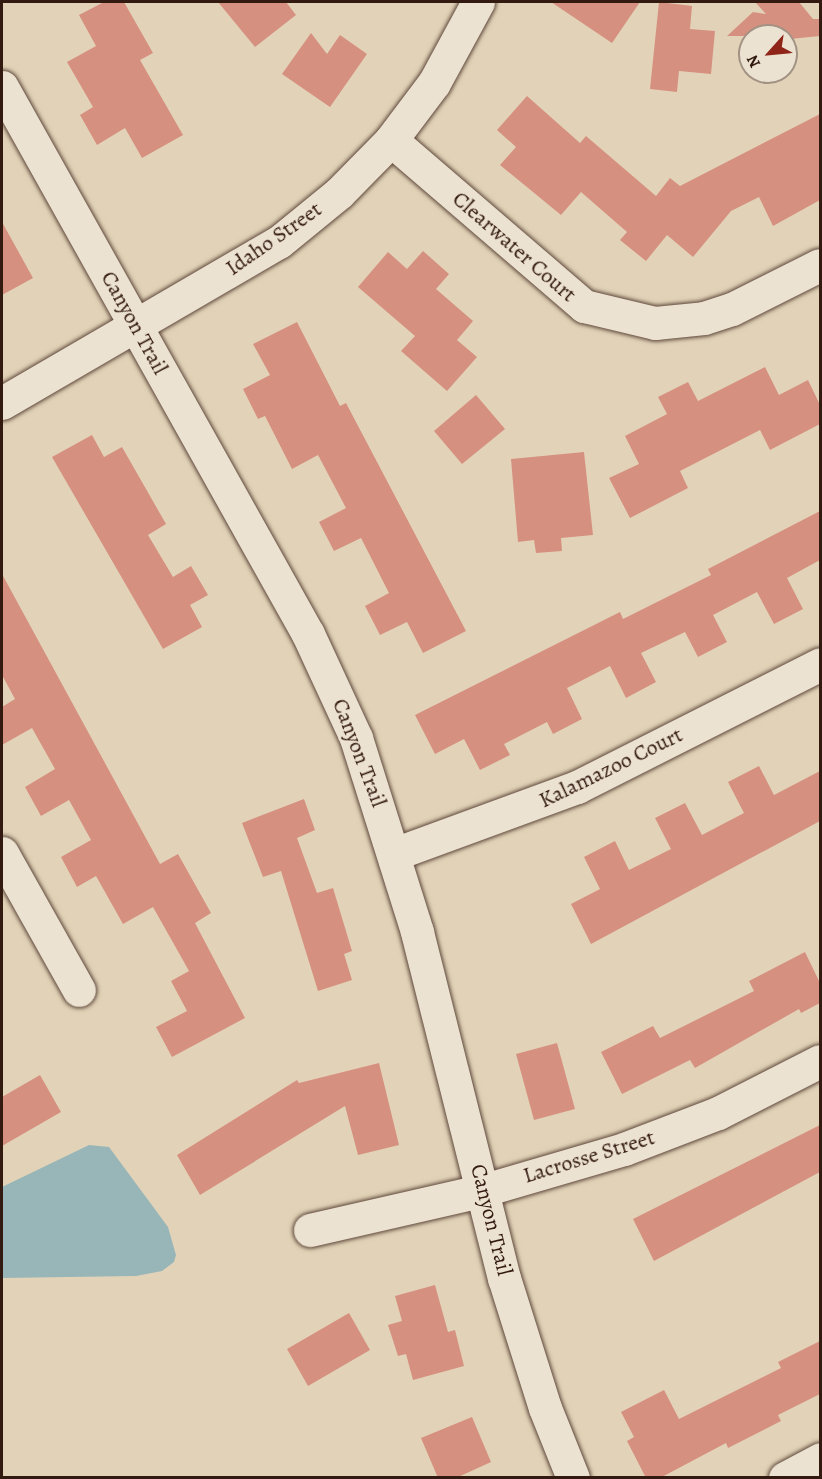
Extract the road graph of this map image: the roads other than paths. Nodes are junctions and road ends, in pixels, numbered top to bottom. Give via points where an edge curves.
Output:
1 (478, 2) edge
2 (2, 87) edge
3 (391, 140) junction
4 (820, 265) edge
5 (136, 327) junction
6 (2, 403) edge
7 (820, 664) edge
8 (2, 853) edge
9 (394, 854) junction
10 (79, 990) dead end
11 (820, 1060) edge
12 (484, 1190) junction
13 (310, 1230) dead end
14 (820, 1460) edge
15 (573, 1478) edge
16 (785, 1478) edge

1 - 3 street, Idaho Street via 434,83
2 - 5 street, Canyon Trail
3 - 4 street, Clearwater Court via 584,306 656,323 704,318 732,309
3 - 5 street, Idaho Street via 339,193 279,242
5 - 6 street, Idaho Street
5 - 9 street, Canyon Trail via 309,634 356,738
7 - 9 street, Kalamazoo Court via 577,787
8 - 10 street
9 - 12 street, Canyon Trail
11 - 12 street, Lacrosse Street via 718,1113 624,1149
12 - 13 street, Lacrosse Street
12 - 15 street, Canyon Trail via 528,1358
14 - 16 street

